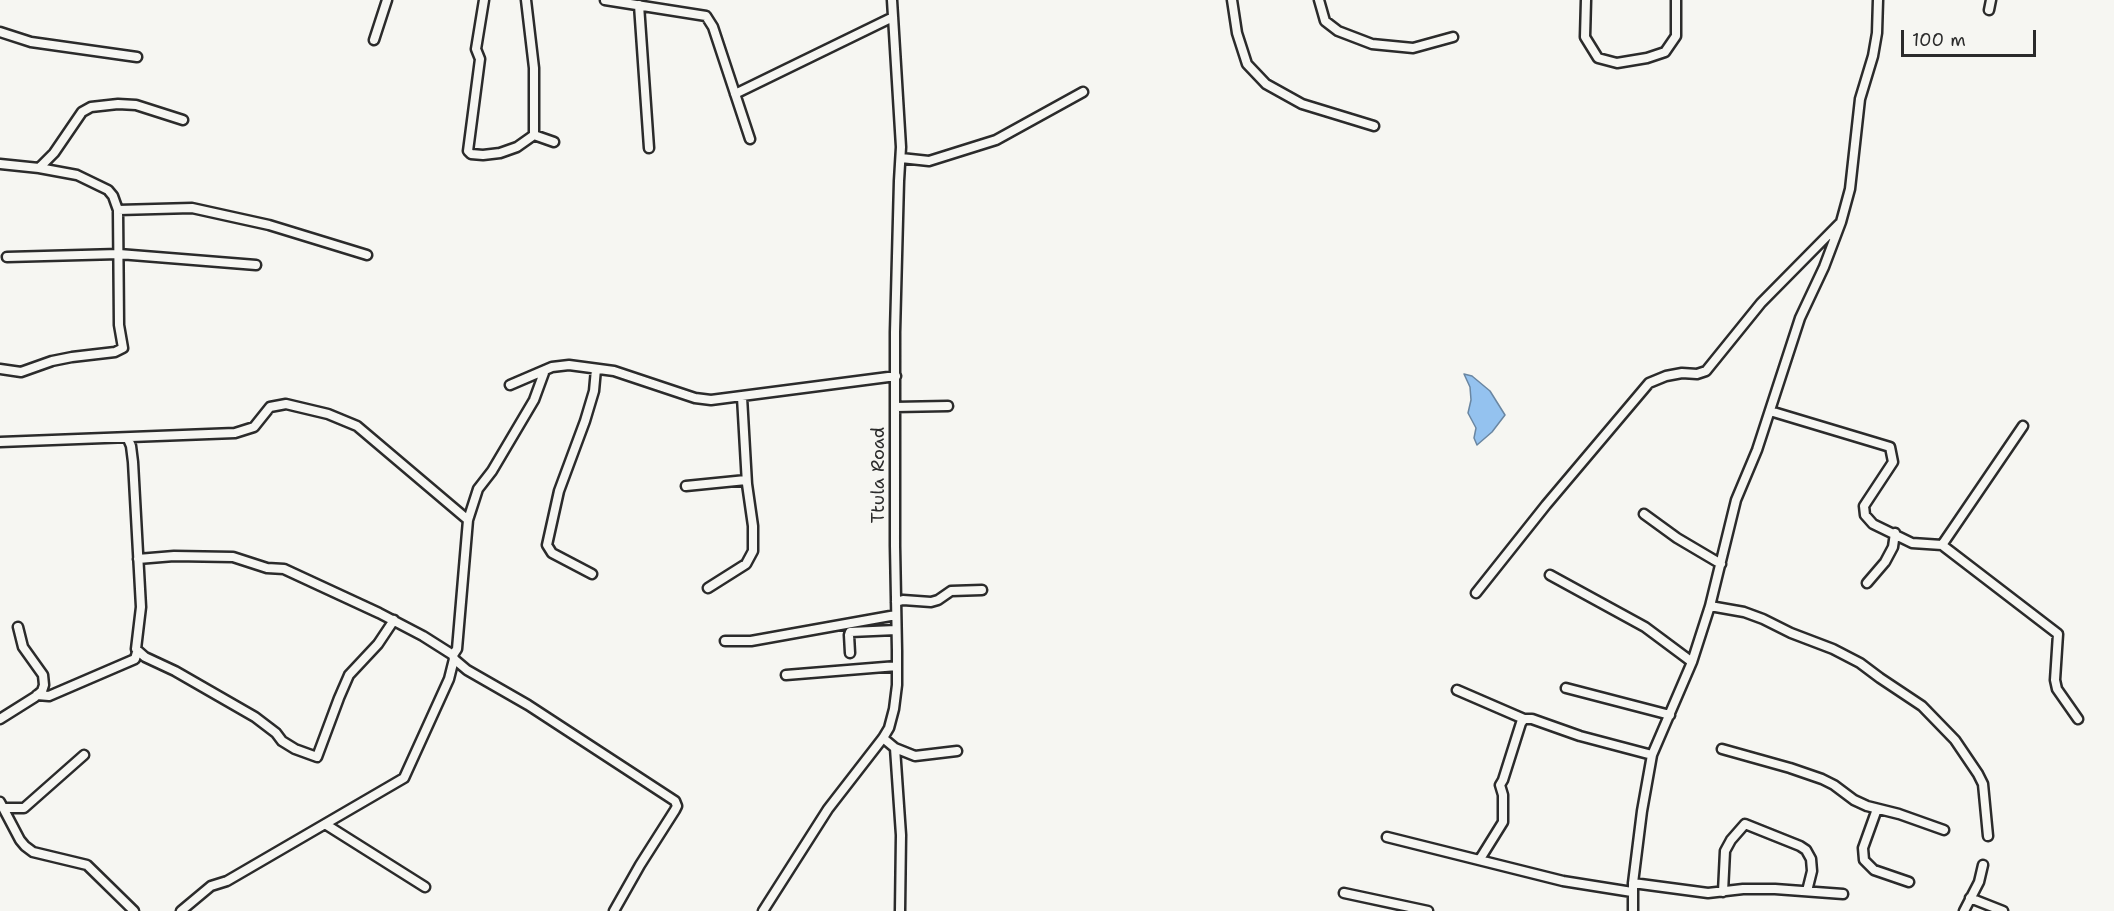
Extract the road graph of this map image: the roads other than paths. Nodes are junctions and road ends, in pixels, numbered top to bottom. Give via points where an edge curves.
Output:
1 (387, 0) edge
2 (484, 0) edge
3 (526, 0) edge
4 (605, 0) edge
5 (892, 0) edge
6 (1232, 0) edge
7 (1319, 0) edge
8 (1586, 0) edge
9 (1676, 0) edge
10 (1878, 0) edge
11 (1991, 0) edge
12 (639, 5) junction
13 (1989, 10) dead end
14 (893, 17) junction
15 (0, 32) edge
16 (1453, 37) dead end
17 (374, 40) dead end
18 (137, 57) dead end
19 (1083, 92) dead end
20 (735, 94) junction
21 (183, 120) dead end
22 (1374, 126) dead end
23 (534, 135) junction
24 (750, 139) dead end
25 (554, 142) dead end
26 (649, 148) dead end
27 (901, 158) junction
28 (0, 164) edge
29 (39, 168) junction
30 (118, 210) junction
31 (1841, 222) junction
32 (119, 254) junction
33 (367, 255) dead end
34 (7, 257) dead end
35 (256, 265) dead end
36 (0, 369) edge
37 (596, 369) junction
38 (545, 370) junction
39 (896, 376) junction
40 (510, 385) dead end
41 (742, 397) junction
42 (895, 406) junction
43 (948, 406) dead end
44 (1770, 411) junction
45 (2023, 426) dead end
46 (128, 439) junction
47 (0, 442) edge
48 (746, 480) junction
49 (686, 486) dead end
50 (1644, 514) dead end
51 (468, 520) junction
52 (1895, 533) junction
53 (1942, 545) junction
54 (138, 559) junction
55 (1721, 564) junction
56 (592, 574) dead end
57 (1550, 575) dead end
58 (1867, 583) dead end
59 (708, 588) dead end
60 (982, 590) dead end
61 (1476, 593) dead end
62 (896, 602) junction
63 (1710, 606) junction
64 (896, 615) junction
65 (394, 620) junction
66 (18, 627) dead end
67 (896, 630) junction
68 (725, 640) dead end
69 (137, 652) junction
70 (850, 653) dead end
71 (453, 657) junction
72 (1692, 662) junction
73 (897, 666) junction
74 (786, 675) dead end
75 (1566, 688) dead end
76 (1456, 690) dead end
77 (37, 695) junction
78 (1670, 715) junction
79 (0, 719) edge
80 (1524, 719) junction
81 (2078, 719) dead end
82 (883, 738) junction
83 (895, 748) junction
84 (1722, 749) dead end
85 (957, 751) dead end
86 (1652, 755) junction
87 (84, 756) dead end
88 (2, 805) edge
89 (1877, 809) junction
90 (8, 818) junction
91 (0, 823) edge
92 (325, 824) junction
93 (1944, 830) dead end
94 (1988, 836) dead end
95 (1387, 837) dead end
96 (1480, 859) junction
97 (1983, 865) dead end
98 (1909, 882) dead end
99 (425, 887) dead end
100 (1632, 887) junction
101 (1808, 891) junction
102 (1723, 892) junction
103 (1344, 893) dead end
104 (1843, 894) dead end
105 (1970, 898) junction
106 (134, 911) edge
107 (181, 911) edge
108 (614, 911) edge
109 (763, 911) edge
110 (900, 911) edge
111 (1428, 911) edge
112 (1633, 911) edge
113 (1964, 911) edge
114 (2003, 911) edge

1 - 17 street
2 - 23 street via 468,151 483,155 500,153
3 - 23 street via 534,68
4 - 12 street
5 - 14 street, Ttula Road
6 - 22 street via 1236,33 1247,64 1266,84 1302,104
7 - 16 street via 1325,21 1338,32 1372,44 1413,48
8 - 9 street via 1585,37 1598,58 1617,63 1665,52 1676,36
10 - 31 street via 1877,33 1860,99 1850,189
11 - 13 street
12 - 20 street via 706,16
12 - 26 street
14 - 20 street
14 - 27 street, Ttula Road
15 - 18 street via 31,42
19 - 27 street via 996,140 929,160
20 - 24 street
21 - 29 street via 136,105 91,107 82,112 62,143
23 - 25 street
27 - 39 street, Ttula Road
28 - 29 street
29 - 30 street via 77,175 102,186 113,196
30 - 32 street
30 - 33 street via 192,208 260,222
31 - 44 street via 1800,318
31 - 61 street via 1761,303 1706,371 1666,376 1649,383
32 - 34 street
32 - 35 street
32 - 36 street via 119,325 123,348 52,361 21,372
37 - 38 street via 559,365
37 - 41 street via 695,398
37 - 56 street via 594,391 559,491 547,544 552,553
38 - 40 street
38 - 51 street via 534,400 478,489
39 - 41 street
39 - 42 street, Ttula Road
41 - 48 street
42 - 43 street
42 - 62 street, Ttula Road
44 - 52 street via 1890,447 1893,462 1864,506 1865,515 1873,524
44 - 55 street via 1736,500
45 - 53 street
46 - 47 street
46 - 51 street via 235,434 254,427 276,405 328,414 357,426
46 - 54 street
48 - 49 street
48 - 59 street via 753,552 746,564
50 - 55 street
51 - 71 street via 457,649
52 - 53 street via 1916,544
52 - 58 street via 1885,562
53 - 81 street via 2058,634 2057,689
54 - 65 street via 233,557 284,569
54 - 69 street via 141,607
55 - 63 street
57 - 72 street via 1646,627
60 - 62 street via 951,591 931,602
62 - 64 street, Ttula Road
63 - 72 street
63 - 94 street via 1743,612 1833,649 1922,706 1955,740 1978,774 1983,784
64 - 67 street, Ttula Road
64 - 68 street via 752,641
65 - 69 street via 349,675 317,757 295,749 255,717
65 - 71 street
66 - 77 street via 23,647 43,675 44,685
67 - 70 street via 850,632
67 - 73 street, Ttula Road
69 - 77 street via 135,659 48,696
71 - 92 street via 449,679 404,778
71 - 108 street via 467,670 675,801 675,810
72 - 78 street
73 - 74 street
73 - 82 street, Ttula Road via 894,709
75 - 78 street
76 - 80 street
77 - 79 street
78 - 86 street
80 - 86 street
80 - 96 street via 1500,785 1503,822
82 - 83 street
82 - 109 street, Ttula Road via 828,809
83 - 85 street via 915,756
83 - 110 street via 901,835
84 - 89 street via 1822,779 1854,800
86 - 100 street
87 - 88 street via 24,808
88 - 90 street
89 - 93 street
89 - 98 street via 1863,848 1864,860 1874,870
90 - 91 street
90 - 106 street via 20,840 33,852 87,865
92 - 99 street
92 - 107 street via 227,881 211,886
95 - 96 street
96 - 100 street via 1563,881
97 - 105 street
100 - 102 street
100 - 112 street
101 - 102 street
101 - 102 street via 1812,871 1806,850 1745,824 1725,851
101 - 104 street
103 - 111 street
105 - 113 street
105 - 114 street

